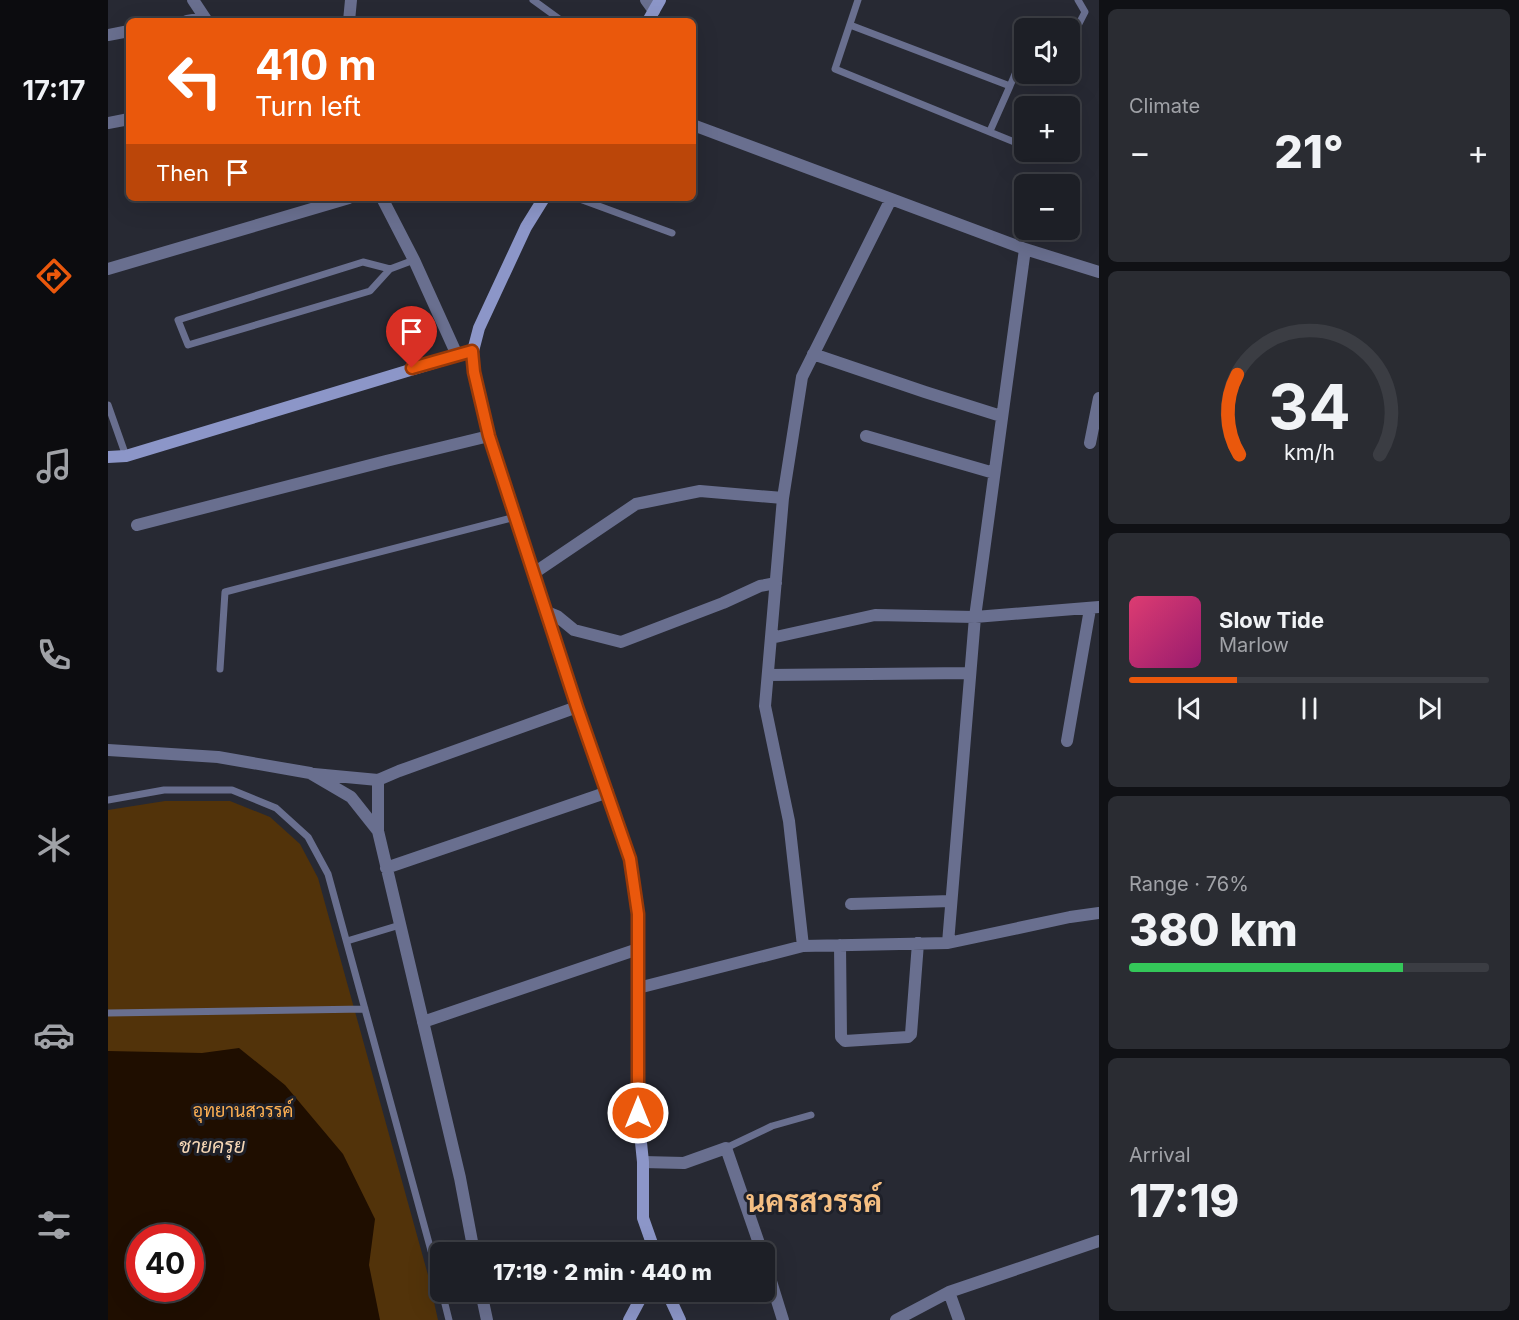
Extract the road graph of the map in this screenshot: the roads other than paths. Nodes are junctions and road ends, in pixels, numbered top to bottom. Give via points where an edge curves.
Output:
1 (193, 0) edge
2 (351, 0) edge
3 (534, 0) edge
4 (646, 0) edge
5 (858, 0) edge
6 (1078, 0) edge
7 (654, 11) edge
8 (205, 18) edge
9 (349, 18) edge
10 (558, 18) edge
11 (1080, 22) edge
12 (850, 25) junction
13 (126, 32) edge
14 (108, 35) edge
15 (1014, 76) edge
16 (1010, 86) junction
17 (126, 120) edge
18 (108, 123) edge
19 (696, 126) edge
20 (990, 131) junction
21 (1014, 142) edge
22 (891, 199) junction
23 (339, 201) edge
24 (384, 201) edge
25 (542, 201) edge
26 (585, 201) edge
27 (672, 233) dead end
28 (1025, 249) junction
29 (414, 260) junction
30 (108, 269) edge
31 (390, 269) junction
32 (1099, 272) edge
33 (472, 351) junction
34 (813, 354) junction
35 (457, 355) junction
36 (1099, 398) edge
37 (108, 405) edge
38 (1001, 416) junction
39 (489, 436) junction
40 (866, 436) dead end
41 (1090, 443) dead end
42 (126, 456) junction
43 (108, 457) edge
44 (994, 473) junction
45 (783, 498) junction
46 (515, 517) junction
47 (137, 525) dead end
48 (534, 573) junction
49 (776, 584) junction
50 (1095, 608) edge
51 (547, 612) junction
52 (975, 617) junction
53 (771, 638) junction
54 (220, 669) dead end
55 (970, 674) junction
56 (768, 675) junction
57 (577, 707) junction
58 (1067, 741) dead end
59 (108, 750) edge
60 (310, 774) junction
61 (378, 780) junction
62 (608, 792) junction
63 (108, 800) edge
64 (378, 831) junction
65 (386, 868) junction
66 (951, 901) junction
67 (851, 904) dead end
68 (1099, 914) edge
69 (400, 925) junction
70 (347, 941) junction
71 (918, 943) junction
72 (948, 943) junction
73 (840, 945) junction
74 (802, 946) junction
75 (638, 949) junction
76 (638, 988) junction
77 (365, 1009) junction
78 (108, 1013) edge
79 (423, 1022) junction
80 (811, 1115) dead end
81 (726, 1148) junction
82 (643, 1162) junction
83 (1099, 1241) edge
84 (472, 1242) edge
85 (651, 1242) edge
86 (759, 1242) edge
87 (430, 1247) edge
88 (949, 1292) junction
89 (775, 1294) edge
90 (444, 1302) edge
91 (484, 1302) edge
92 (639, 1302) edge
93 (672, 1302) edge
94 (449, 1320) edge
95 (487, 1320) edge
96 (629, 1320) edge
97 (680, 1320) edge
98 (783, 1320) edge
99 (896, 1320) edge
100 (959, 1320) edge

1 - 8 street
2 - 9 street
3 - 10 lane
4 - 7 street
5 - 12 lane
6 - 11 lane via 1085,12
12 - 16 lane
12 - 20 lane via 835,67 838,71
13 - 14 street
15 - 16 lane
16 - 20 lane
17 - 18 street
19 - 22 street
20 - 21 lane
22 - 28 street
22 - 34 street
23 - 30 street
24 - 29 street
25 - 33 street via 488,308
26 - 27 lane
28 - 32 street
28 - 38 street
29 - 31 lane
29 - 35 street
31 - 31 lane via 370,291 188,345 178,320 363,262
33 - 35 street
33 - 39 street
34 - 38 street
34 - 45 street via 802,377
35 - 42 street
36 - 41 street
37 - 42 lane
38 - 44 street
39 - 46 street
39 - 47 street
40 - 44 street
42 - 43 street
44 - 52 street
45 - 48 street via 700,491 636,504
45 - 49 street
46 - 48 street
46 - 54 lane via 225,592
48 - 51 street
49 - 51 street via 760,586 621,642 579,632
49 - 53 street
50 - 52 street
50 - 58 street
51 - 57 street
52 - 53 street via 875,615
52 - 55 street
53 - 56 street
55 - 56 street
55 - 66 street
56 - 74 street via 765,706 789,821
57 - 61 street
57 - 62 street
59 - 60 street via 218,757
60 - 61 street
60 - 64 street via 351,797
61 - 64 street
62 - 65 street
62 - 75 street via 630,859 638,914
63 - 70 lane via 164,790 232,790 276,808 308,837 328,874
64 - 65 street
65 - 69 street
66 - 67 street
66 - 72 street
68 - 72 street
69 - 70 lane
69 - 79 street
70 - 77 lane
71 - 72 street
71 - 73 street
71 - 73 street via 910,1035 845,1041 841,1037
73 - 74 street
74 - 76 street
75 - 76 street
75 - 79 street
76 - 82 street via 638,1113
77 - 78 lane
77 - 87 lane
79 - 84 street
80 - 81 lane via 772,1126
81 - 82 street via 684,1163
81 - 86 street
82 - 85 street via 643,1218
83 - 88 street
88 - 99 street
88 - 100 street
89 - 98 street
90 - 94 lane
91 - 95 street
92 - 96 street
93 - 97 street

